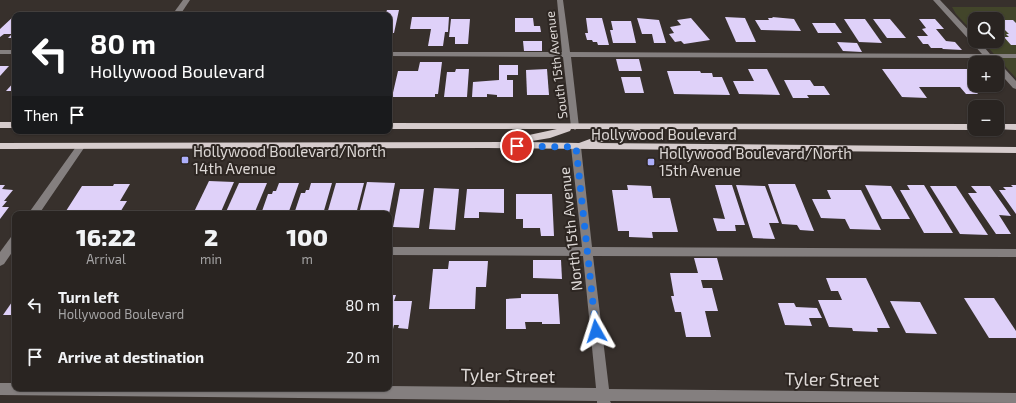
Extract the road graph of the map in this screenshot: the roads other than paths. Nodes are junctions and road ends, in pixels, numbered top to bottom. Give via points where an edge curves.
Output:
1 (187, 0) edge
2 (560, 0) edge
3 (936, 0) edge
4 (178, 12) edge
5 (0, 52) edge
6 (12, 52) edge
7 (392, 54) edge
8 (988, 55) junction
9 (567, 56) junction
10 (1016, 56) edge
11 (1004, 73) edge
12 (1016, 86) edge
13 (0, 125) edge
14 (12, 125) edge
15 (392, 126) edge
16 (575, 127) junction
17 (668, 127) junction
18 (968, 127) edge
19 (1004, 127) edge
20 (1016, 127) edge
21 (487, 145) junction
22 (0, 146) edge
23 (81, 146) junction
24 (576, 147) junction
25 (1016, 150) edge
26 (35, 211) edge
27 (8, 249) edge
28 (392, 250) edge
29 (588, 251) junction
30 (1016, 253) edge
31 (0, 261) edge
32 (0, 389) edge
33 (12, 389) edge
34 (121, 391) edge
35 (603, 399) edge
36 (1016, 399) edge

1 - 4 street
2 - 9 street, South 15th Avenue
3 - 8 street
5 - 6 street
7 - 9 street
8 - 9 street
8 - 10 street
9 - 16 street, South 15th Avenue
11 - 12 street
13 - 14 main road
15 - 16 main road, Hollywood Boulevard
16 - 17 main road, Hollywood Boulevard
16 - 21 main road via 550,135
17 - 18 main road, Hollywood Boulevard
17 - 24 main road via 598,139
19 - 20 main road
21 - 23 main road, Hollywood Boulevard
21 - 24 main road, Hollywood Boulevard
22 - 23 main road, Hollywood Boulevard
23 - 26 street
24 - 25 main road, Hollywood Boulevard
24 - 29 street, North 15th Avenue
27 - 31 street
28 - 29 street
29 - 30 street
29 - 35 street, North 15th Avenue
32 - 33 street, Tyler Street
34 - 35 street, Tyler Street
35 - 36 street, Tyler Street

